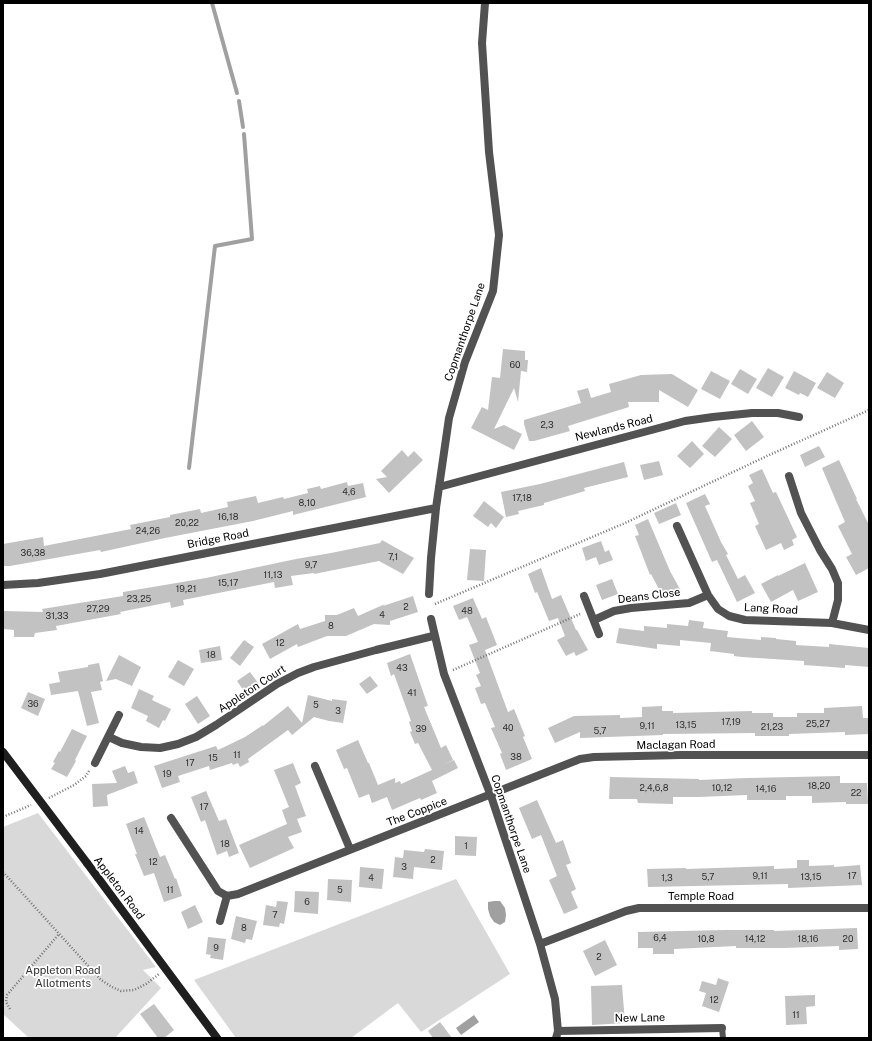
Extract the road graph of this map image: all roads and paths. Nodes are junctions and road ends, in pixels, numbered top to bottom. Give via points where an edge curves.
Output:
1 (485, 3) edge
2 (869, 410) edge
3 (799, 417) dead end
4 (789, 476) dead end
5 (439, 487) junction
6 (436, 508) junction
7 (677, 526) dead end
8 (3, 585) edge
9 (429, 594) dead end
10 (708, 595) junction
11 (584, 596) dead end
12 (430, 606) dead end
13 (589, 610) junction
14 (431, 619) dead end
15 (594, 620) junction
16 (832, 624) junction
17 (869, 630) edge
18 (599, 634) dead end
19 (434, 636) junction
20 (444, 674) junction
21 (119, 715) dead end
22 (109, 737) junction
23 (3, 752) edge
24 (869, 755) edge
25 (95, 763) dead end
26 (315, 766) dead end
27 (491, 796) junction
28 (171, 818) dead end
29 (350, 850) junction
30 (3, 872) edge
31 (227, 896) junction
32 (869, 908) edge
33 (220, 921) dead end
34 (59, 934) junction
35 (540, 944) junction
36 (165, 969) junction
37 (10, 1009) dead end
38 (722, 1028) joint
39 (557, 1034) edge
40 (217, 1038) edge
41 (723, 1038) edge

1 - 5 street, Copmanthorpe Lane via 482,51 489,152 499,236 494,291 465,362 449,418
2 - 12 path via 625,523
3 - 5 street, Newlands Road via 778,413 752,413 685,421
4 - 16 street via 801,513 838,584 838,600
5 - 6 street, Copmanthorpe Lane
6 - 8 street, Bridge Road via 100,574
6 - 9 street, Copmanthorpe Lane
7 - 10 street, Lang Road
10 - 15 street, Deans Close via 689,603 631,608
10 - 16 street, Lang Road via 718,609 745,620
11 - 13 street
13 - 15 street
13 - 20 path
14 - 19 street, Copmanthorpe Lane
15 - 18 street
16 - 17 street, Lang Road
19 - 20 street, Copmanthorpe Lane
19 - 22 street, Appleton Court via 298,673 196,737 178,744 160,748 140,747
20 - 27 street, Copmanthorpe Lane
21 - 22 street
22 - 25 street
23 - 36 street, Appleton Road, bridge
24 - 27 street, Maclagan Road via 594,758 580,760
26 - 29 street
27 - 29 street, The Coppice
27 - 35 street, Copmanthorpe Lane
28 - 31 street via 218,891
29 - 31 street, The Coppice
30 - 34 path
31 - 33 street
32 - 35 street, Temple Road via 639,908
34 - 36 path via 101,980 121,991 134,990 146,984
34 - 37 path via 7,995 6,1002
35 - 39 street, Copmanthorpe Lane via 555,999
36 - 40 street, Appleton Road
38 - 39 street, New Lane
38 - 41 lane

